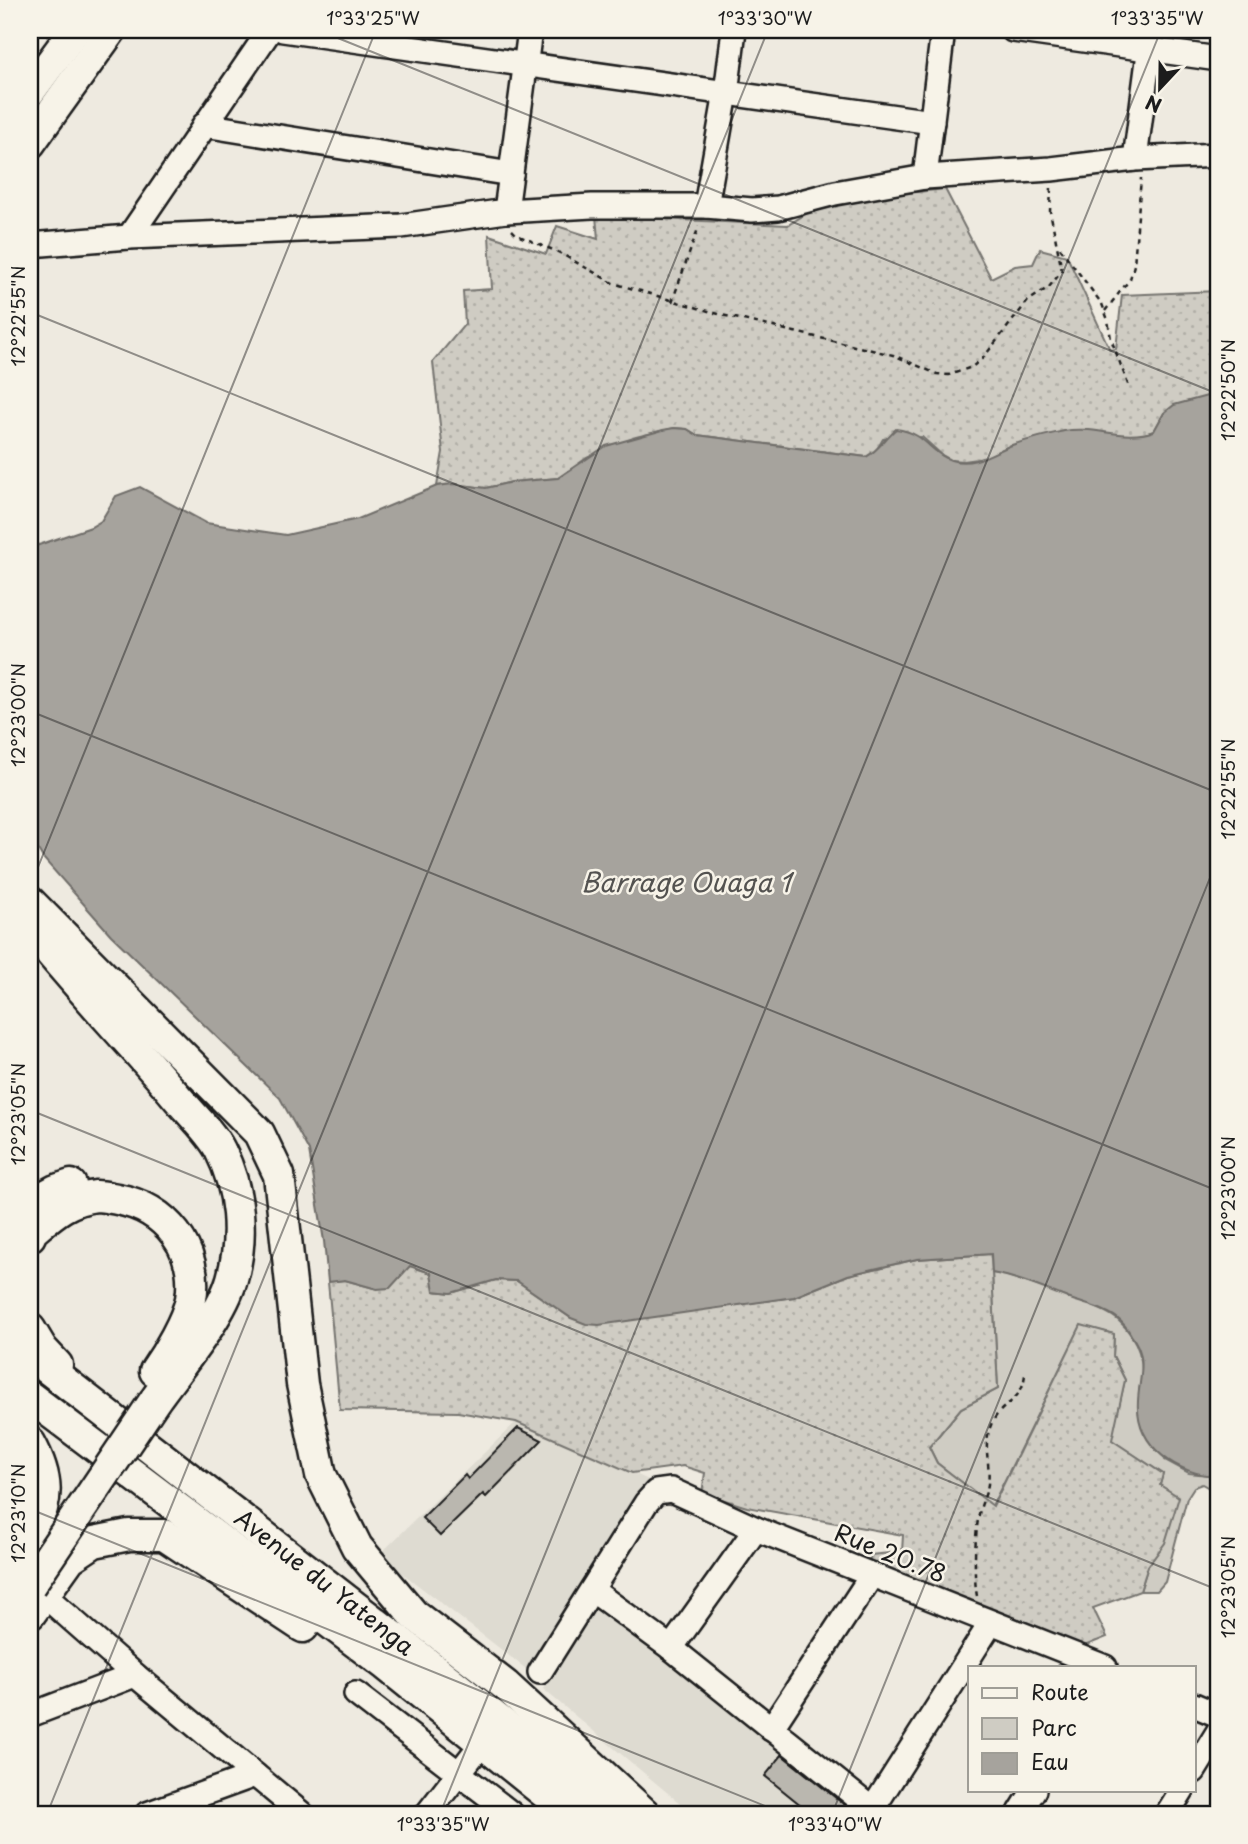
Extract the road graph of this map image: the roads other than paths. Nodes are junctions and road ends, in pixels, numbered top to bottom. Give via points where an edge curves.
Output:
1 (75, 30) edge
2 (111, 30) edge
3 (270, 30) edge
4 (283, 30) edge
5 (530, 30) edge
6 (734, 30) edge
7 (943, 30) edge
8 (1013, 30) edge
9 (1150, 40) edge
10 (1218, 59) edge
11 (525, 65) junction
12 (30, 91) edge
13 (726, 93) junction
14 (932, 122) junction
15 (204, 125) junction
16 (30, 143) edge
17 (1218, 155) edge
18 (1135, 159) junction
19 (511, 174) junction
20 (925, 177) junction
21 (706, 206) junction
22 (506, 211) junction
23 (129, 237) junction
24 (30, 245) edge
25 (30, 902) edge
26 (30, 928) edge
27 (30, 1204) edge
28 (30, 1236) edge
29 (30, 1329) edge
30 (190, 1352) junction
31 (30, 1355) edge
32 (149, 1395) junction
33 (30, 1397) edge
34 (102, 1410) junction
35 (30, 1443) edge
36 (756, 1529) junction
37 (30, 1534) edge
38 (30, 1559) edge
39 (872, 1574) junction
40 (592, 1590) junction
41 (34, 1598) edge
42 (984, 1620) junction
43 (671, 1648) junction
44 (386, 1665) junction
45 (1102, 1666) edge
46 (540, 1672) dead end
47 (135, 1675) junction
48 (356, 1694) dead end
49 (1196, 1705) edge
50 (30, 1715) edge
51 (1218, 1715) edge
52 (771, 1729) junction
53 (1218, 1732) edge
54 (483, 1742) junction
55 (1196, 1768) edge
56 (459, 1774) junction
57 (255, 1775) junction
58 (1033, 1792) edge
59 (1181, 1792) edge
60 (875, 1812) edge
61 (147, 1814) edge
62 (302, 1814) edge
63 (427, 1814) edge
64 (512, 1814) edge
65 (572, 1814) edge
66 (616, 1814) edge
67 (645, 1814) edge
68 (1019, 1814) edge
69 (1167, 1814) edge

1 - 12 main road
2 - 16 main road
3 - 15 street
4 - 11 street
5 - 11 street
6 - 13 street
7 - 14 street
8 - 9 street
9 - 10 street
9 - 18 street
11 - 13 street
11 - 19 street
13 - 14 street
13 - 21 street
14 - 20 street
15 - 19 street
15 - 23 street
17 - 18 street
18 - 20 street
19 - 22 street
20 - 21 street via 778,208
21 - 22 street
22 - 23 street via 401,226
23 - 24 street
25 - 67 main road via 259,1133 279,1175 302,1384 321,1475 357,1547 413,1614 505,1685
26 - 30 main road via 219,1147 233,1184 240,1238 232,1280
27 - 30 main road via 98,1176 143,1186 172,1202 195,1225 211,1271 207,1305
28 - 32 main road via 62,1206 97,1196 131,1202 158,1214 176,1232 191,1267 191,1301
29 - 34 main road via 42,1349
30 - 32 main road
31 - 34 main road, Avenue du Yatenga
32 - 38 main road via 86,1472
32 - 41 main road, bridge
33 - 44 main road, Avenue du Yatenga
34 - 66 main road, Avenue du Yatenga
35 - 37 main road via 42,1466 46,1490
36 - 39 street, Rue 20.78
36 - 40 street, Rue 20.78 via 671,1490 656,1492
36 - 43 street
39 - 42 street, Rue 20.78
39 - 52 street
40 - 43 street
40 - 46 street
41 - 44 main road via 70,1558 94,1542 164,1535 321,1638
41 - 47 street
42 - 45 street, Rue 20.78
42 - 60 street
43 - 52 street
44 - 54 main road, Avenue du Yatenga
47 - 50 street
47 - 57 street
48 - 56 street
49 - 51 street
52 - 60 street
53 - 55 street
54 - 56 street
54 - 65 main road, Avenue du Yatenga
56 - 63 street
56 - 64 street
57 - 61 street
57 - 62 street
58 - 68 street
59 - 69 street

